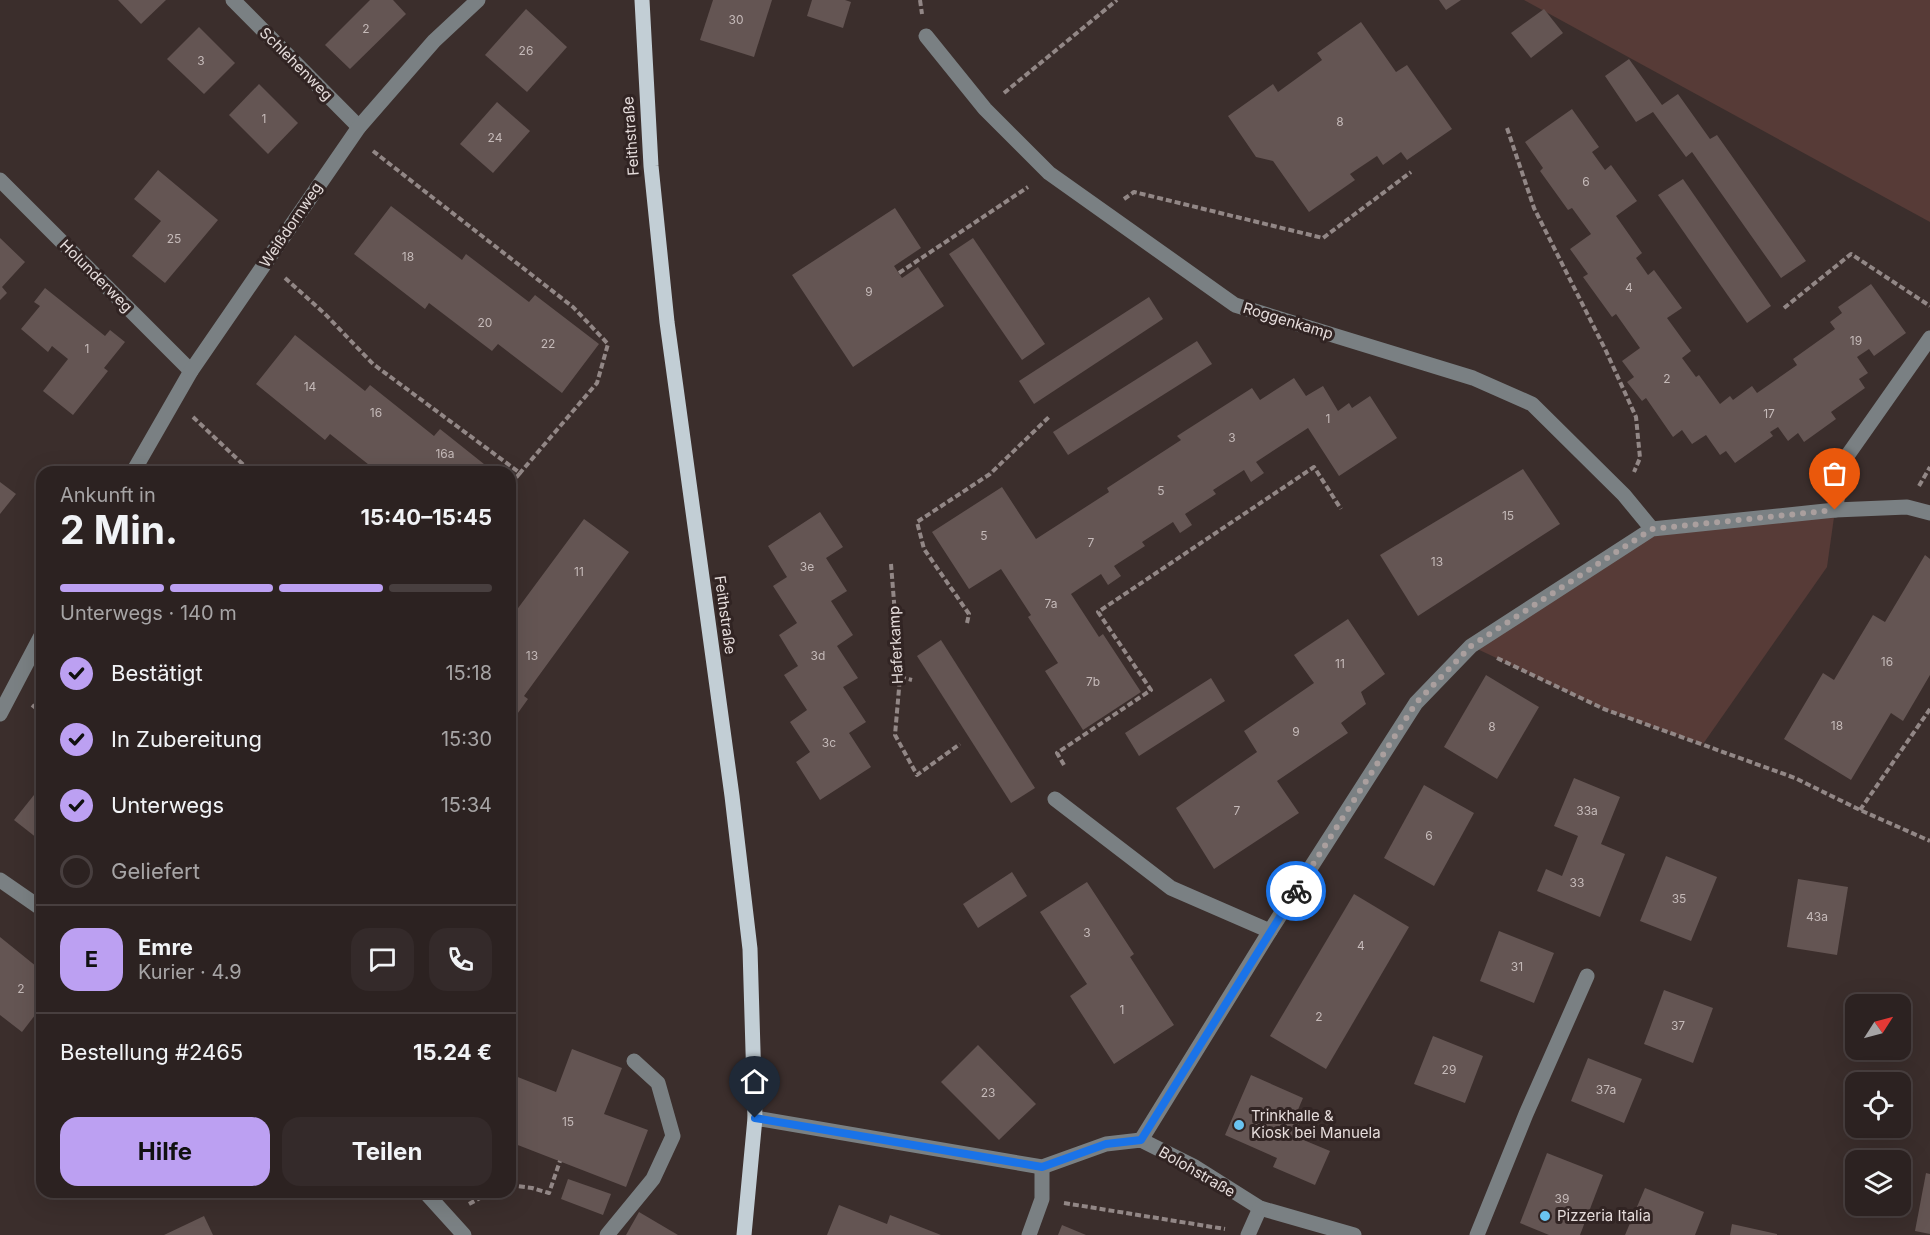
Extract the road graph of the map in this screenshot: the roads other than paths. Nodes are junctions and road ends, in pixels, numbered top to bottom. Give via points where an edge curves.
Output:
1 (233, 0) edge
2 (478, 0) edge
3 (642, 0) edge
4 (926, 36) dead end
5 (356, 131) junction
6 (0, 180) edge
7 (1930, 338) edge
8 (191, 371) junction
9 (136, 466) edge
10 (1835, 510) junction
11 (1930, 513) edge
12 (1652, 529) junction
13 (36, 645) edge
14 (0, 714) edge
15 (1055, 799) dead end
16 (0, 880) edge
17 (36, 905) edge
18 (1270, 931) junction
19 (1587, 976) dead end
20 (634, 1061) dead end
21 (755, 1118) junction
22 (1141, 1140) junction
23 (1042, 1167) junction
24 (430, 1198) edge
25 (1260, 1208) junction
26 (1249, 1234) edge
27 (464, 1235) edge
28 (607, 1235) edge
29 (744, 1235) edge
30 (1029, 1235) edge
31 (1354, 1235) edge
32 (1477, 1235) edge

1 - 5 street, Schlehenweg
2 - 5 street, Weißdornweg via 434,41
3 - 21 main road, Feithstraße via 651,166 667,322 750,949
4 - 12 street, Roggenkamp via 985,109 1049,173 1235,305 1473,378 1532,405 1624,495
5 - 8 street, Weißdornweg
6 - 8 street, Holunderweg
7 - 10 street via 1845,459
8 - 9 street, Weißdornweg
10 - 11 street via 1907,507
10 - 12 street
12 - 18 street via 1471,646 1416,703
13 - 14 street
15 - 18 street via 1172,888
16 - 17 street
18 - 22 street
19 - 32 street
20 - 28 street via 658,1083 672,1136 653,1179
21 - 23 street, Bolohstraße
21 - 29 main road, Feithstraße
22 - 23 street, Bolohstraße via 1106,1144
22 - 25 street, Bolohstraße via 1195,1167
23 - 30 street via 1042,1199
24 - 27 street
25 - 26 street
25 - 31 street, Bolohstraße

